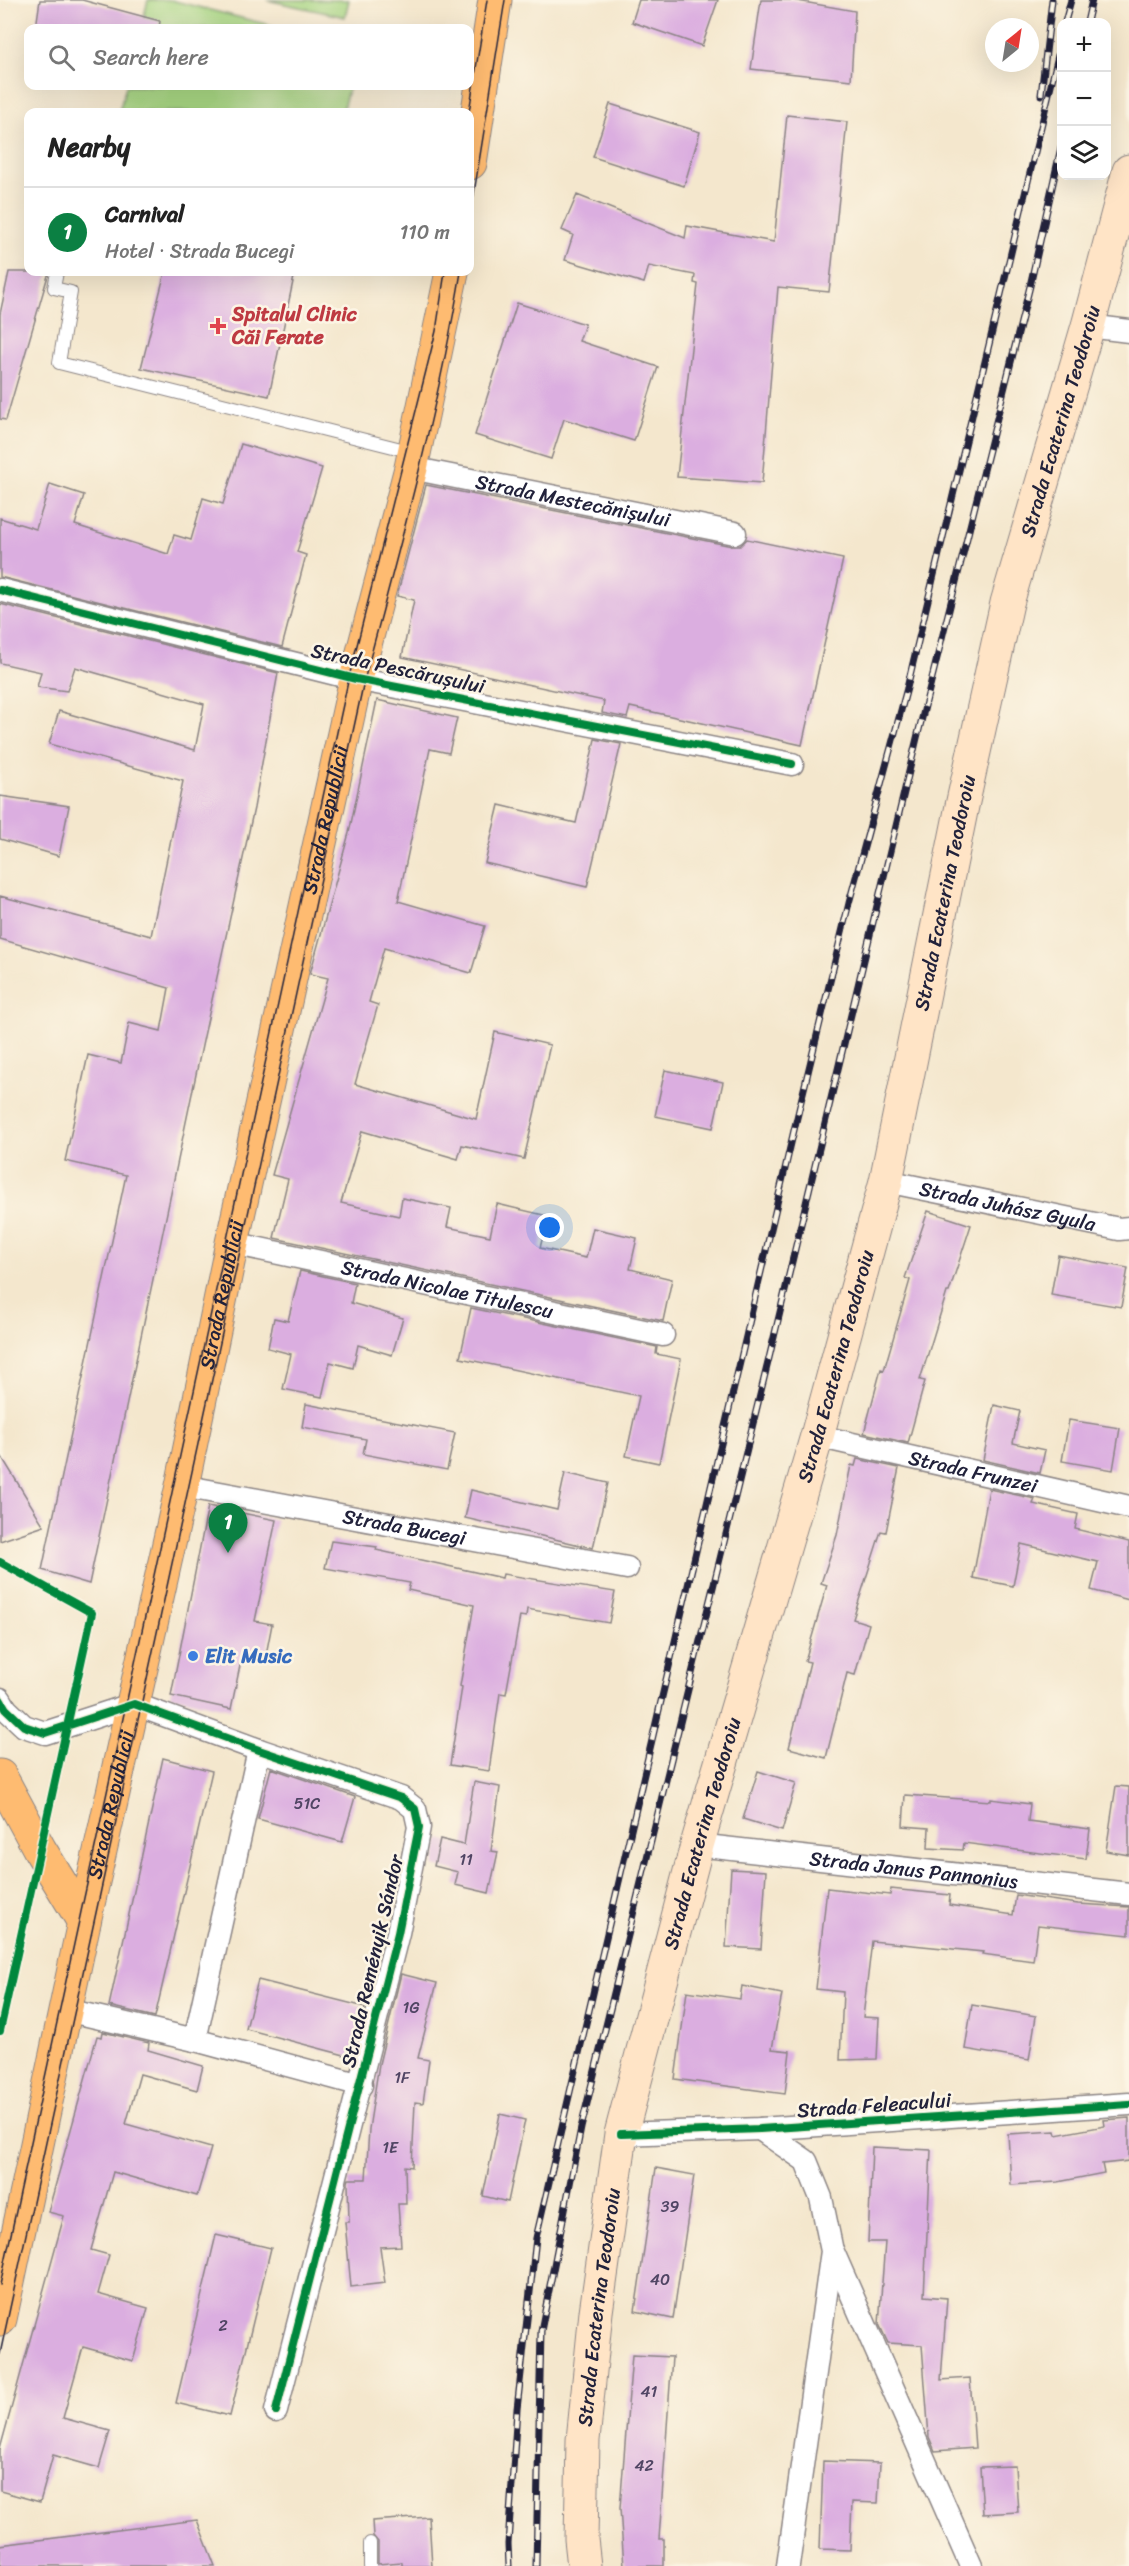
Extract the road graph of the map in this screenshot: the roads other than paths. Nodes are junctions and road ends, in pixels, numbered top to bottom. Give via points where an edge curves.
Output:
1 (495, 0) edge
2 (474, 137) edge
3 (1129, 171) edge
4 (56, 276) edge
5 (451, 276) edge
6 (1088, 326) junction
7 (1129, 331) edge
8 (413, 460) junction
9 (735, 533) dead end
10 (0, 590) edge
11 (356, 679) junction
12 (792, 764) dead end
13 (886, 1181) junction
14 (1129, 1228) edge
15 (231, 1243) junction
16 (663, 1335) dead end
17 (817, 1436) junction
18 (182, 1486) junction
19 (1129, 1507) edge
20 (627, 1568) dead end
21 (0, 1699) edge
22 (134, 1704) junction
23 (259, 1750) junction
24 (0, 1776) edge
25 (697, 1845) junction
26 (1129, 1894) edge
27 (84, 1922) junction
28 (66, 2010) junction
29 (195, 2040) junction
30 (361, 2085) junction
31 (1129, 2104) edge
32 (760, 2129) junction
33 (621, 2134) junction
34 (832, 2251) junction
35 (0, 2319) edge
36 (276, 2411) dead end
37 (370, 2543) dead end
38 (370, 2566) edge
39 (584, 2566) edge
40 (788, 2566) edge
41 (971, 2566) edge

1 - 2 main road
3 - 6 main road, Strada Ecaterina Teodoroiu
4 - 8 lane via 54,288 71,292 59,363
5 - 8 main road, Strada Republicii
6 - 7 street
6 - 13 main road, Strada Ecaterina Teodoroiu via 1007,603
8 - 9 street, Strada Mestecănișului
8 - 11 main road, Strada Republicii
10 - 11 street, Strada Pescărușului
11 - 12 street, Strada Pescărușului
11 - 15 main road, Strada Republicii
13 - 14 street, Strada Juhász Gyula
13 - 17 main road, Strada Ecaterina Teodoroiu
15 - 16 street, Strada Nicolae Titulescu
15 - 18 main road, Strada Republicii
17 - 19 street, Strada Frunzei
17 - 25 main road, Strada Ecaterina Teodoroiu
18 - 20 street, Strada Bucegi
18 - 22 main road, Strada Republicii
21 - 22 street via 24,1726 45,1733
22 - 23 street, Strada Reményik Sándor
22 - 27 main road, Strada Republicii
23 - 29 street
23 - 30 street, Strada Reményik Sándor via 401,1798 414,1809 419,1827 410,1874
24 - 27 main road
25 - 26 street, Strada Janus Pannonius
25 - 33 main road, Strada Ecaterina Teodoroiu
27 - 28 main road, Strada Republicii
28 - 29 street, Strada Reményik Sándor
28 - 35 main road, Strada Republicii
29 - 30 street, Strada Reményik Sándor
30 - 36 street, Strada Reményik Sándor
31 - 32 street, Strada Feleacului
32 - 33 street, Strada Feleacului
32 - 34 street, Strada Feleacului via 806,2161 821,2198
33 - 39 main road, Strada Ecaterina Teodoroiu via 583,2440
34 - 40 street, Strada Feleacului
34 - 41 street, Strada Feleacului
37 - 38 lane

